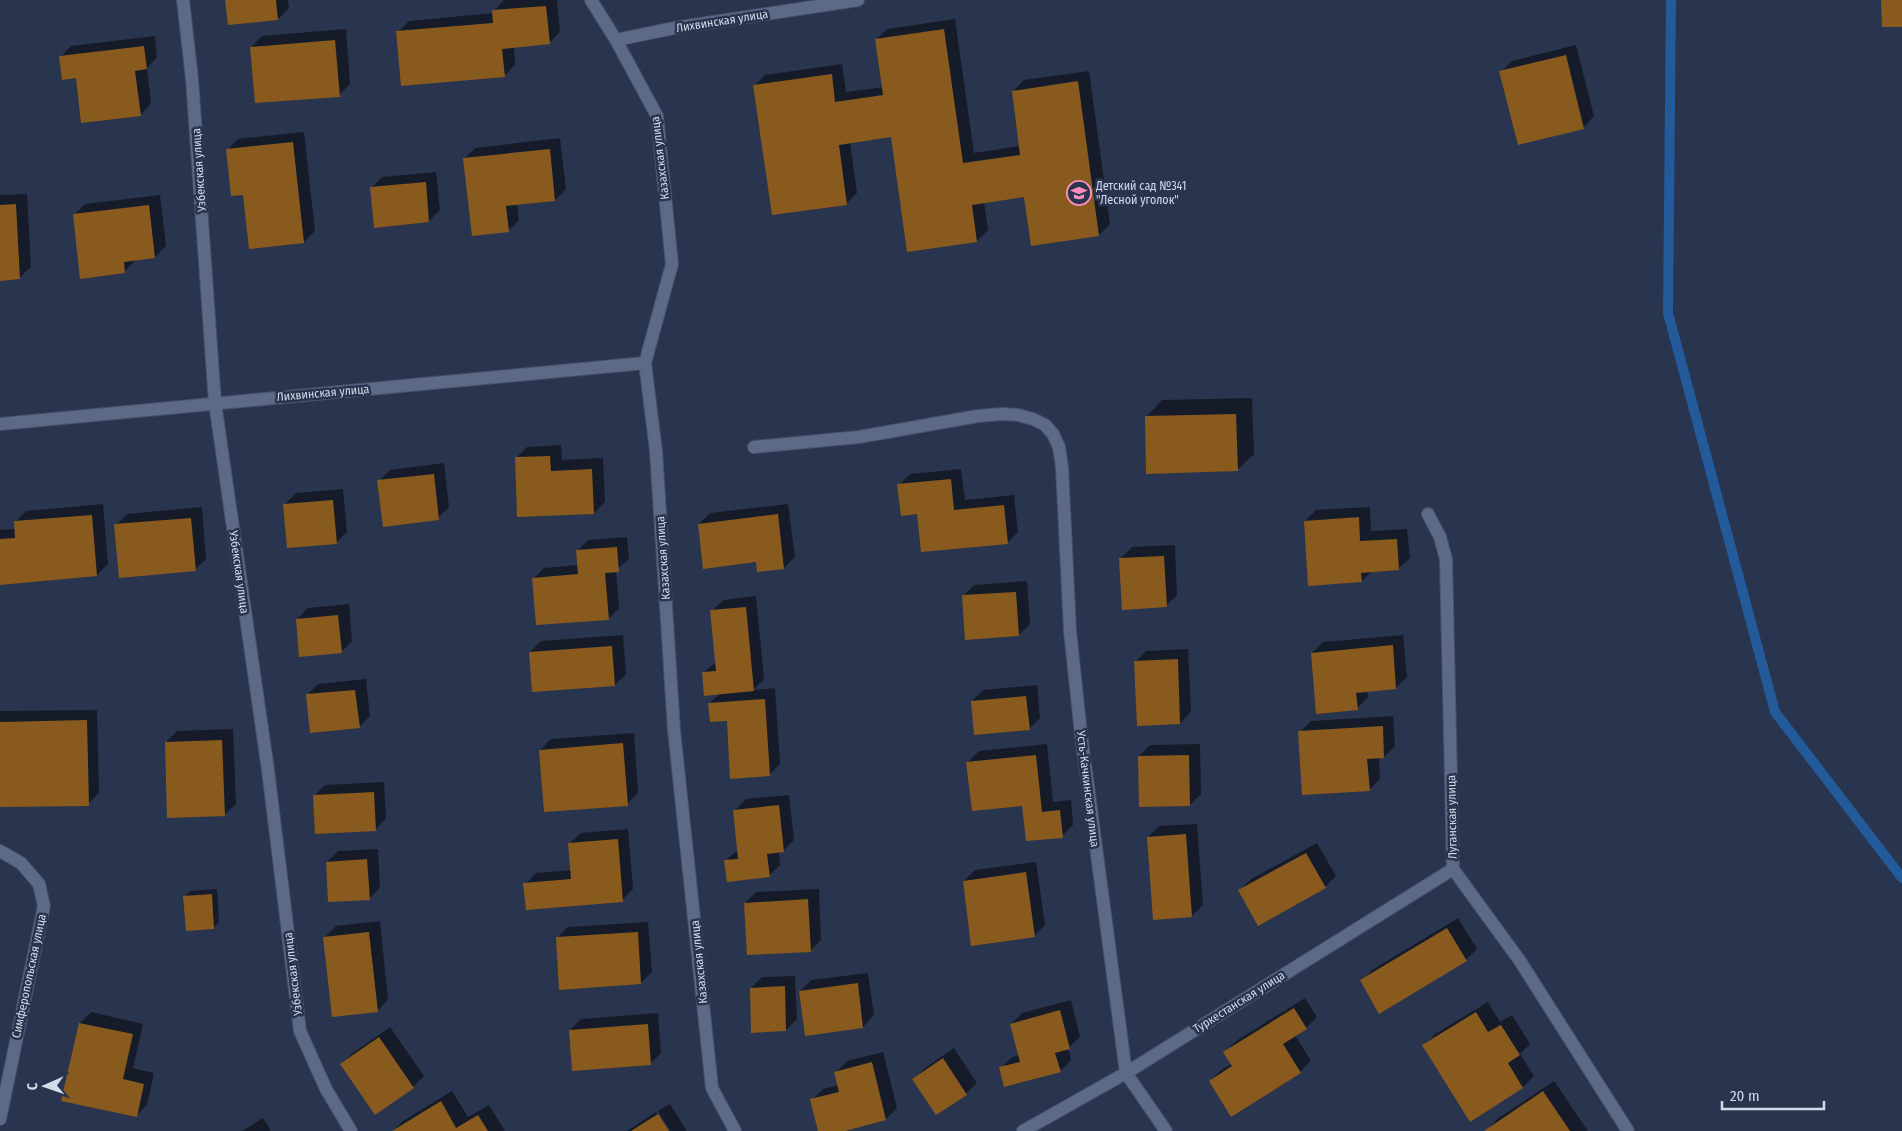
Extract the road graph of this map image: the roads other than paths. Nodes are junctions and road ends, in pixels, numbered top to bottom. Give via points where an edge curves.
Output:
1 (183, 0) edge
2 (591, 0) edge
3 (858, 0) edge
4 (616, 40) junction
5 (645, 363) junction
6 (215, 404) junction
7 (0, 424) edge
8 (754, 447) dead end
9 (1428, 514) dead end
10 (0, 851) edge
11 (1453, 869) junction
12 (1126, 1073) junction
13 (0, 1119) edge
14 (351, 1131) edge
15 (736, 1131) edge
16 (1023, 1131) edge
17 (1166, 1131) edge
18 (1628, 1131) edge

1 - 6 street, Узбекская улица via 192,79
2 - 4 street, Казахская улица
3 - 4 street, Лихвинская улица
4 - 5 street, Казахская улица via 657,116 672,264
5 - 6 street, Лихвинская улица
5 - 15 street, Казахская улица via 656,451 674,730 712,1088
6 - 7 street, Лихвинская улица
6 - 14 street, Узбекская улица via 268,770 300,1031 326,1089
8 - 12 street, Усть-Качкинская улица via 859,437 1002,414 1033,419 1046,425 1053,434 1062,466 1069,614 1081,734
9 - 11 street, Луганская улица via 1440,537 1446,559
10 - 13 street, Симферопольская улица via 21,862 39,884 44,906
11 - 12 street, Туркестанская улица
11 - 18 street, Луганская улица via 1520,961
12 - 16 street, Туркестанская улица
12 - 17 street, Усть-Качкинская улица

